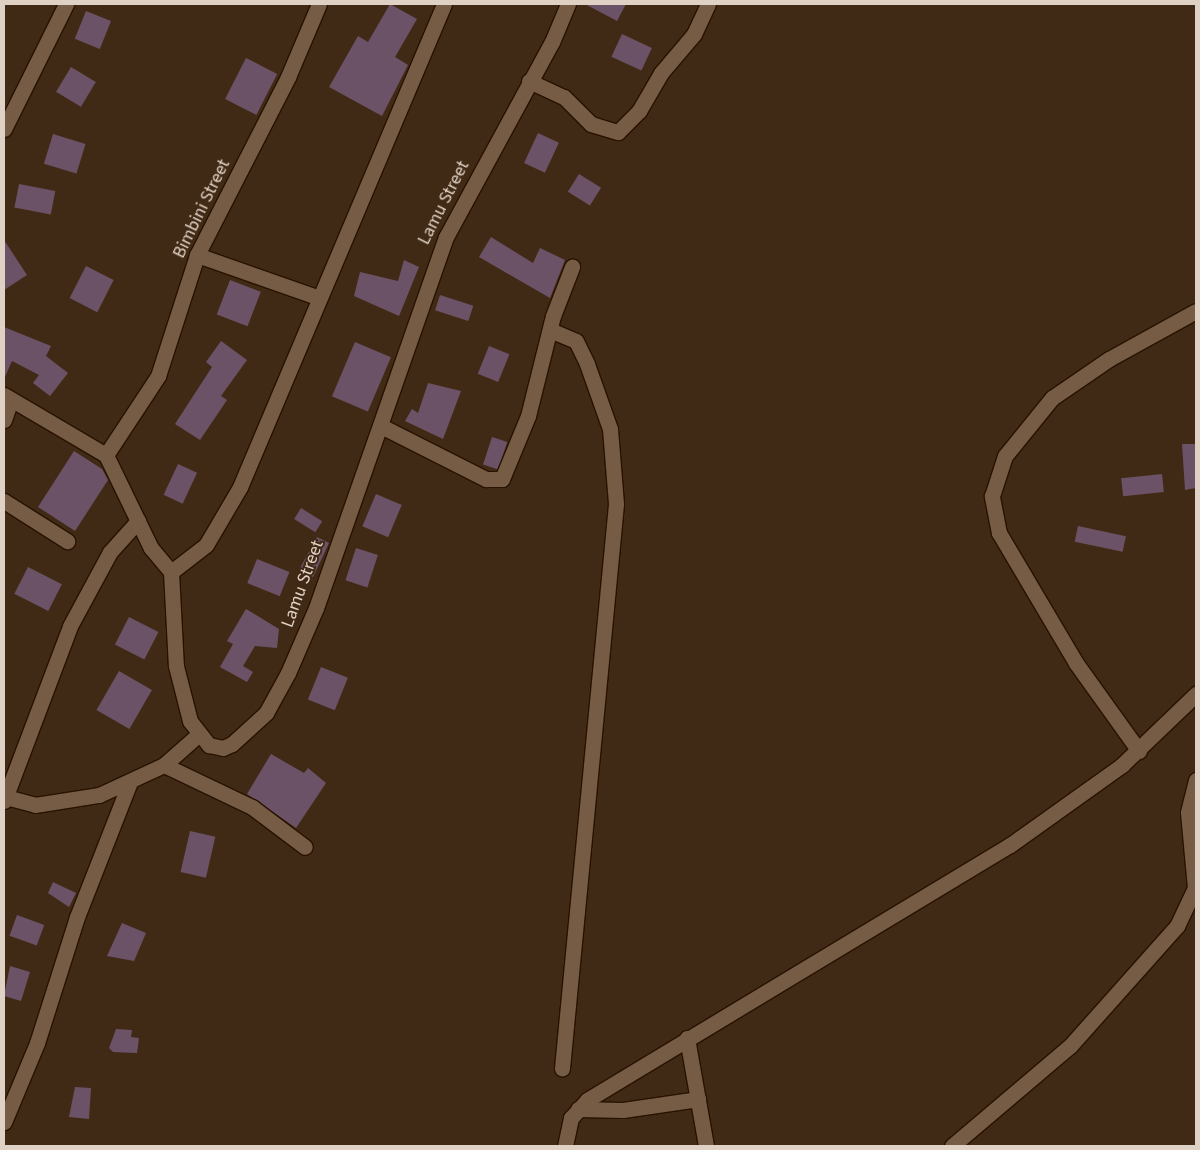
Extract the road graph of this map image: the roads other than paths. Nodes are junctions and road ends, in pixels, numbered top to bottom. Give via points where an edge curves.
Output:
1 (66, 4) edge
2 (319, 4) edge
3 (444, 4) edge
4 (568, 4) edge
5 (708, 4) edge
6 (529, 81) junction
7 (4, 129) edge
8 (197, 255) junction
9 (572, 267) dead end
10 (317, 297) junction
11 (1196, 311) edge
12 (550, 330) junction
13 (8, 397) edge
14 (4, 420) edge
15 (381, 426) junction
16 (106, 455) junction
17 (4, 502) edge
18 (138, 521) junction
19 (67, 541) dead end
20 (171, 572) junction
21 (1196, 694) edge
22 (198, 735) junction
23 (1139, 750) junction
24 (164, 765) junction
25 (1196, 780) edge
26 (130, 782) junction
27 (5, 799) edge
28 (305, 846) dead end
29 (687, 1038) junction
30 (562, 1068) dead end
31 (698, 1099) junction
32 (578, 1109) junction
33 (4, 1122) edge
34 (565, 1146) edge
35 (706, 1146) edge
36 (952, 1146) edge

1 - 7 street
2 - 8 street, Bimbini Street via 288,77
3 - 10 street
4 - 6 street, Lamu Street
5 - 6 street via 694,34 662,73 639,111 618,132 591,124 564,97
6 - 15 street, Lamu Street via 446,237
8 - 10 street
8 - 16 street, Bimbini Street via 158,376
9 - 12 street
10 - 20 street via 298,353 221,524 206,545
11 - 23 street via 1109,359 1052,398 1005,456 992,496 999,533 1076,663
12 - 15 street via 528,416 498,481
12 - 30 street via 576,342 587,364 610,429 616,504
13 - 14 street
13 - 16 street
15 - 22 street, Lamu Street via 316,608 266,713 223,748 209,745
16 - 18 street
17 - 19 street
18 - 20 street via 151,548
18 - 27 street via 110,552 74,618
20 - 22 street via 176,666
21 - 23 street
22 - 24 street
23 - 29 street via 1010,845
24 - 26 street
24 - 28 street via 252,807
25 - 36 street via 1188,812 1195,888 1177,926 1070,1046
26 - 27 street via 79,801 35,806
26 - 33 street via 77,917 37,1044
29 - 31 street
29 - 32 street
31 - 32 street via 623,1110
31 - 35 street
32 - 34 street via 571,1118

